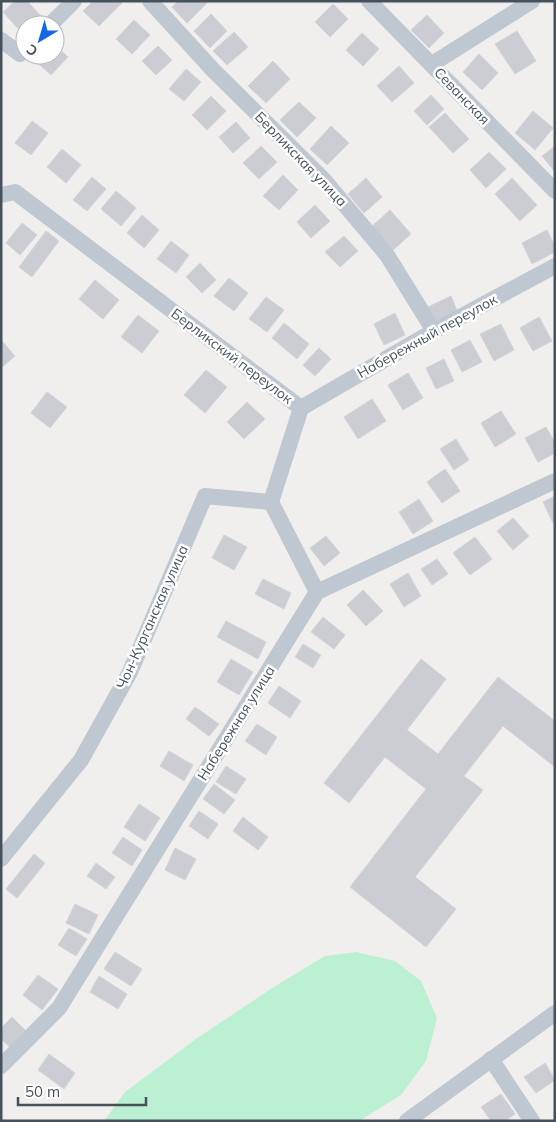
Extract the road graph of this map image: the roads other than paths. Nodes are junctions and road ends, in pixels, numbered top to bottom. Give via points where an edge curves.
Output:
1 (74, 1) edge
2 (150, 1) edge
3 (368, 1) edge
4 (532, 1) edge
5 (60, 15) edge
6 (1, 40) edge
7 (15, 50) edge
8 (432, 64) junction
9 (555, 191) edge
10 (1, 195) edge
11 (555, 266) edge
12 (434, 331) junction
13 (301, 408) junction
14 (555, 481) edge
15 (271, 502) junction
16 (317, 592) junction
17 (1, 859) edge
18 (555, 1013) edge
19 (491, 1059) junction
20 (1, 1066) edge
21 (407, 1121) edge
22 (532, 1121) edge

1 - 5 street
2 - 12 street, Берликская улица via 213,70 323,179 387,255
3 - 8 street, Севанская
4 - 8 street
6 - 7 street
8 - 9 street, Севанская
10 - 13 street, Берликский переулок via 14,192
11 - 12 street, Набережный переулок
12 - 13 street, Набережный переулок
13 - 15 street, Берликский переулок
14 - 16 street
15 - 16 street
15 - 17 street, Чон-Курганская улица via 205,496 130,672 81,760
16 - 20 street, Набережная улица via 59,1008
18 - 19 street
19 - 21 street
19 - 22 street

